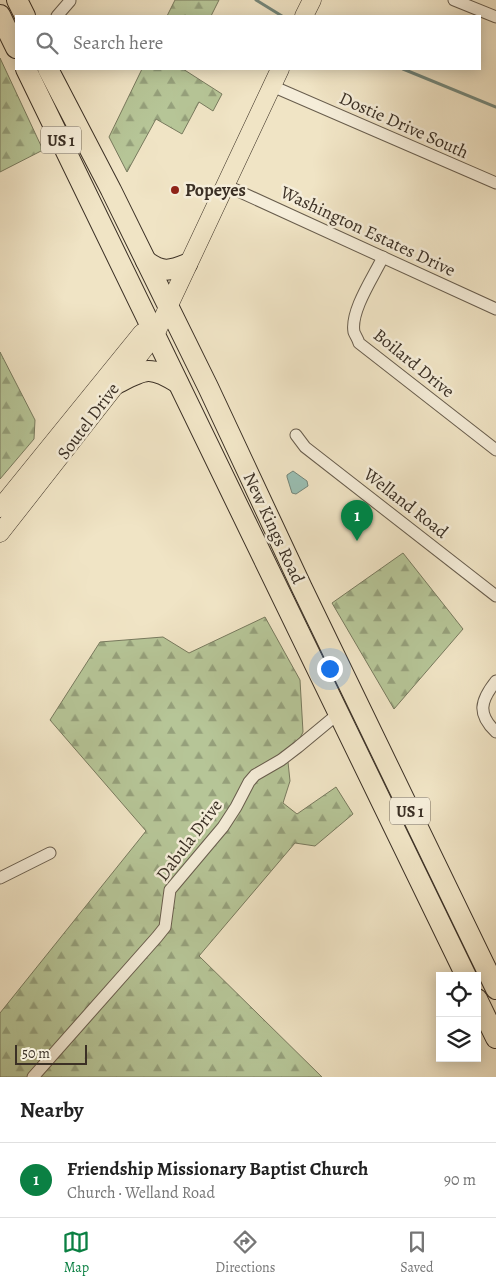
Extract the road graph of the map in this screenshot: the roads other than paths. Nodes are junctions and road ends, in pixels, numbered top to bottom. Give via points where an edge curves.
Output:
1 (17, 0) edge
2 (312, 0) edge
3 (454, 0) edge
4 (70, 1) edge
5 (466, 2) edge
6 (0, 15) edge
7 (24, 15) edge
8 (58, 15) edge
9 (304, 15) edge
10 (496, 17) edge
11 (15, 46) edge
12 (31, 70) edge
13 (49, 70) edge
14 (280, 70) edge
15 (272, 86) junction
16 (496, 183) edge
17 (224, 185) junction
18 (383, 257) junction
19 (146, 261) junction
20 (187, 264) junction
21 (168, 306) junction
22 (496, 309) edge
23 (152, 329) junction
24 (178, 383) junction
25 (116, 384) junction
26 (296, 435) dead end
27 (496, 450) edge
28 (4, 502) edge
29 (0, 533) edge
30 (302, 588) junction
31 (496, 596) edge
32 (284, 600) junction
33 (496, 681) edge
34 (338, 713) junction
35 (496, 732) edge
36 (50, 853) dead end
37 (0, 878) edge
38 (467, 929) junction
39 (448, 938) junction
40 (464, 972) edge
41 (496, 989) edge
42 (481, 1007) edge
43 (496, 1038) edge
44 (34, 1077) edge

1 - 7 highway
2 - 9 main road
3 - 5 street
4 - 8 street
5 - 10 street
6 - 11 highway
12 - 23 highway, New Kings Road / US 1
13 - 19 highway, New Kings Road / US 1
14 - 15 main road, Soutel Drive
15 - 16 street, Dostie Drive South
15 - 17 main road, Soutel Drive
17 - 18 street, Washington Estates Drive
17 - 20 main road, Soutel Drive
18 - 22 street, Washington Estates Drive
18 - 27 street, Boilard Drive via 354,320 354,333 359,343
19 - 20 highway via 163,270
19 - 21 highway, New Kings Road / US 1
20 - 21 main road, Soutel Drive
21 - 23 main road, Soutel Drive
21 - 30 highway, New Kings Road / US 1
23 - 24 highway, New Kings Road / US 1
23 - 25 main road, Soutel Drive
23 - 28 main road, Soutel Drive via 112,368
24 - 25 highway via 153,370 142,371
24 - 32 highway, New Kings Road / US 1
25 - 28 main road, Soutel Drive
26 - 31 street, Welland Road via 305,447
28 - 29 main road, Soutel Drive
30 - 32 street
30 - 38 highway, New Kings Road / US 1
32 - 34 highway, New Kings Road / US 1
33 - 35 street via 487,693 482,711
34 - 39 highway, New Kings Road / US 1
34 - 44 street, Dabula Drive via 249,782 223,827 170,890 165,927 157,938
36 - 37 street
38 - 39 street
38 - 41 highway, New Kings Road / US 1
39 - 40 highway, New Kings Road / US 1
42 - 43 highway

